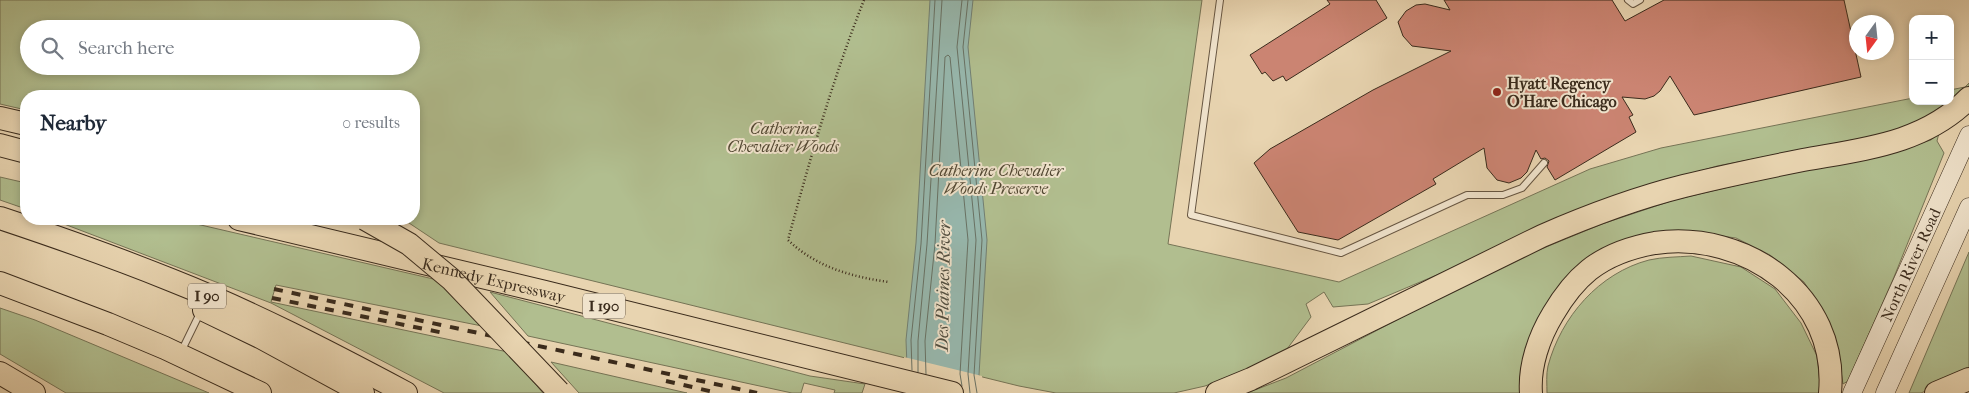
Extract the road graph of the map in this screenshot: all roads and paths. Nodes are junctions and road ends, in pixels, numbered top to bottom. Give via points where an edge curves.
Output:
1 (864, 0) edge
2 (1220, 0) edge
3 (1628, 0) edge
4 (1640, 0) edge
5 (1969, 98) edge
6 (0, 118) edge
7 (20, 123) edge
8 (1969, 135) edge
9 (0, 145) edge
10 (20, 150) edge
11 (0, 160) edge
12 (1544, 163) dead end
13 (20, 165) edge
14 (1969, 207) edge
15 (0, 218) edge
16 (0, 222) edge
17 (20, 225) edge
18 (21, 225) edge
19 (264, 225) edge
20 (279, 225) edge
21 (376, 225) edge
22 (344, 244) junction
23 (889, 282) dead end
24 (0, 283) edge
25 (0, 292) edge
26 (40, 298) junction
27 (202, 309) junction
28 (180, 355) junction
29 (0, 373) edge
30 (1969, 379) edge
31 (559, 392) edge
32 (34, 393) edge
33 (260, 393) edge
34 (363, 393) edge
35 (406, 393) edge
36 (952, 393) edge
37 (1217, 393) edge
38 (1531, 393) edge
39 (1830, 393) edge
40 (1852, 393) edge
41 (1885, 393) edge
42 (1936, 393) edge

1 - 23 path via 811,156 788,240 822,264 843,273
2 - 12 lane via 1191,215 1340,253 1467,196 1503,195 1522,188
3 - 4 lane via 1633,4
5 - 37 highway via 1945,119 1905,139 1683,186 1587,217
6 - 7 highway
8 - 40 main road, North River Road
9 - 10 highway
11 - 13 highway
14 - 41 main road, North River Road
15 - 17 highway, I 90
16 - 27 highway, I 90
18 - 35 highway, I 90 via 172,280 320,348
19 - 22 highway, Kennedy Expressway / I 190
20 - 22 highway
21 - 31 highway, bridge via 438,266
22 - 36 highway, Kennedy Expressway / I 190
24 - 26 highway
25 - 26 highway
26 - 28 highway
27 - 28 lane
27 - 34 highway, I 90
28 - 33 highway
29 - 32 highway
30 - 42 highway
38 - 39 highway via 1531,376 1543,332 1578,280 1606,259 1641,245 1689,241 1742,253 1780,275 1794,289 1818,323 1826,345

